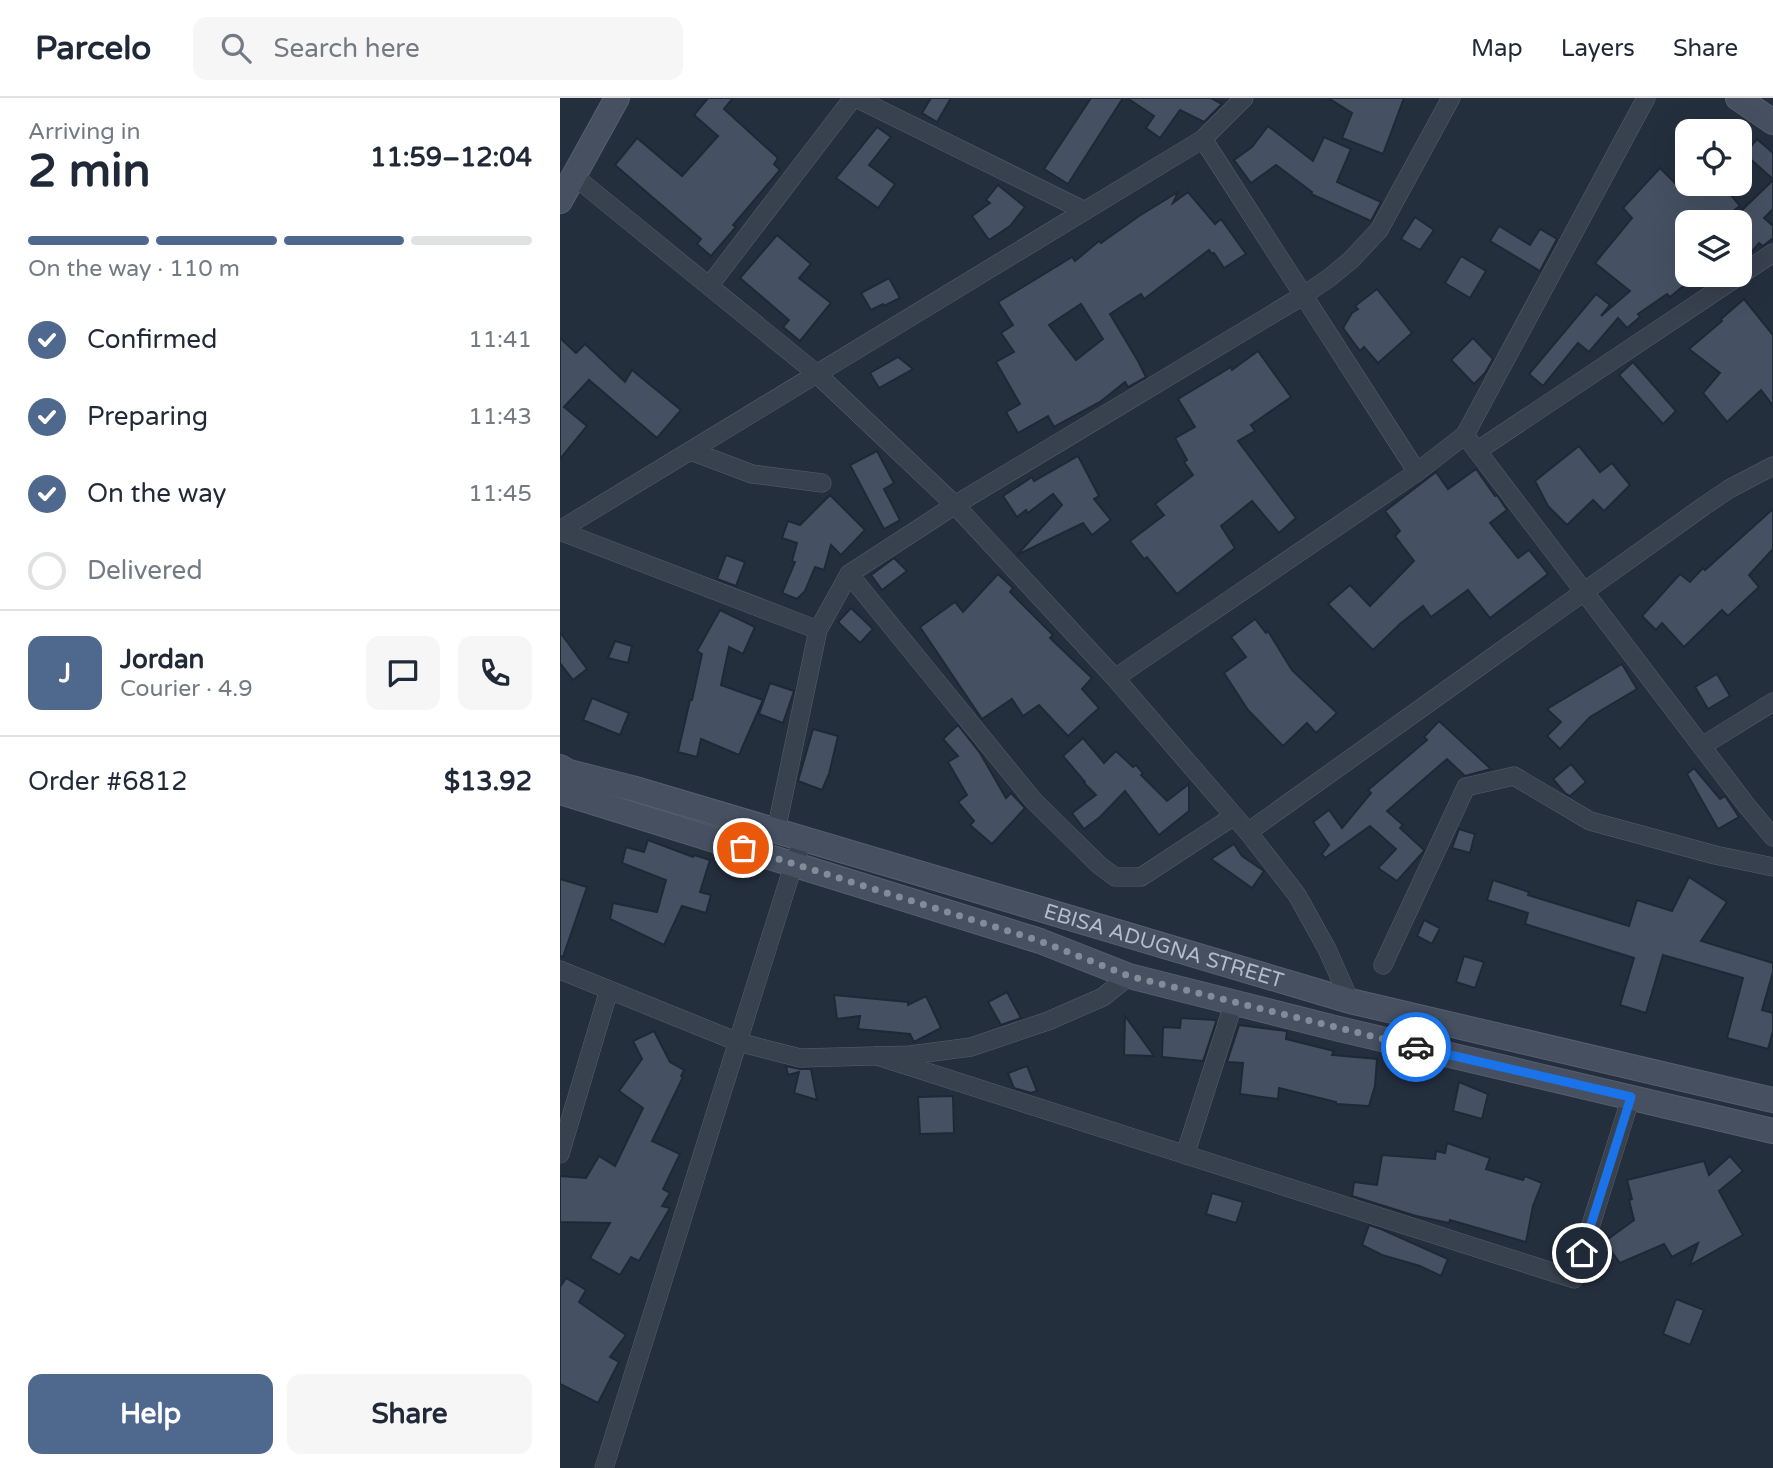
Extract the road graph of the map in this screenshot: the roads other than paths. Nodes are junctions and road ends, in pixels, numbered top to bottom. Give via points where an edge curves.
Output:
1 (617, 98) edge
2 (854, 98) edge
3 (1244, 98) edge
4 (1451, 98) edge
5 (1646, 98) edge
6 (1738, 98) edge
7 (1773, 122) edge
8 (1203, 139) junction
9 (574, 176) junction
10 (560, 201) edge
11 (1085, 211) junction
12 (1773, 253) edge
13 (709, 286) junction
14 (1304, 295) junction
15 (817, 374) junction
16 (1465, 435) junction
17 (1477, 450) junction
18 (691, 451) junction
19 (1773, 466) edge
20 (1417, 472) junction
21 (822, 483) dead end
22 (955, 505) junction
23 (560, 531) edge
24 (849, 574) junction
25 (1585, 592) junction
26 (818, 630) junction
27 (1115, 678) junction
28 (1773, 702) edge
29 (1702, 746) junction
30 (560, 767) edge
31 (560, 792) edge
32 (1234, 816) junction
33 (776, 831) junction
34 (1248, 832) junction
35 (1773, 837) edge
36 (803, 839) junction
37 (794, 863) junction
38 (1773, 867) edge
39 (1383, 965) dead end
40 (560, 970) edge
41 (1129, 976) junction
42 (609, 990) junction
43 (1350, 1001) junction
44 (1234, 1002) junction
45 (738, 1042) junction
46 (877, 1056) junction
47 (1631, 1097) junction
48 (568, 1098) edge
49 (1773, 1100) edge
50 (1773, 1130) edge
51 (560, 1154) edge
52 (1185, 1155) junction
53 (604, 1468) edge

1 - 9 main road
2 - 11 street
2 - 13 street
3 - 8 street
4 - 14 street via 1379,230 1351,260
5 - 16 street
6 - 7 main road
8 - 11 street
8 - 14 street
9 - 10 main road
9 - 13 street
11 - 15 street
12 - 17 street
13 - 15 street
14 - 20 street
14 - 22 street
15 - 18 street
15 - 22 street
16 - 17 street
16 - 20 street
17 - 25 street
18 - 21 street via 751,474
18 - 23 street
19 - 25 street via 1729,489
20 - 27 street
22 - 24 street
22 - 27 street
23 - 26 street
24 - 26 street
24 - 32 street via 1033,800 1115,877 1141,877
25 - 29 street
25 - 34 street
26 - 33 street
27 - 32 street
28 - 29 street
29 - 35 street
30 - 33 main road, EBISA ADUGNA STREET
31 - 37 main road, EBISA ADUGNA STREET
32 - 34 street
33 - 36 main road, EBISA ADUGNA STREET
34 - 43 street via 1297,895
36 - 37 street
36 - 43 main road, EBISA ADUGNA STREET
37 - 41 main road, EBISA ADUGNA STREET via 1040,941
37 - 45 street
38 - 39 street via 1590,821 1514,776 1466,787
40 - 42 street
41 - 44 main road, EBISA ADUGNA STREET
41 - 46 street via 1102,997 971,1047
42 - 45 street
42 - 48 street
43 - 49 main road, EBISA ADUGNA STREET
44 - 47 main road, EBISA ADUGNA STREET
44 - 52 street
45 - 46 street via 800,1058
45 - 53 street
46 - 52 street
47 - 50 main road, EBISA ADUGNA STREET
47 - 52 street via 1574,1279
48 - 51 street

